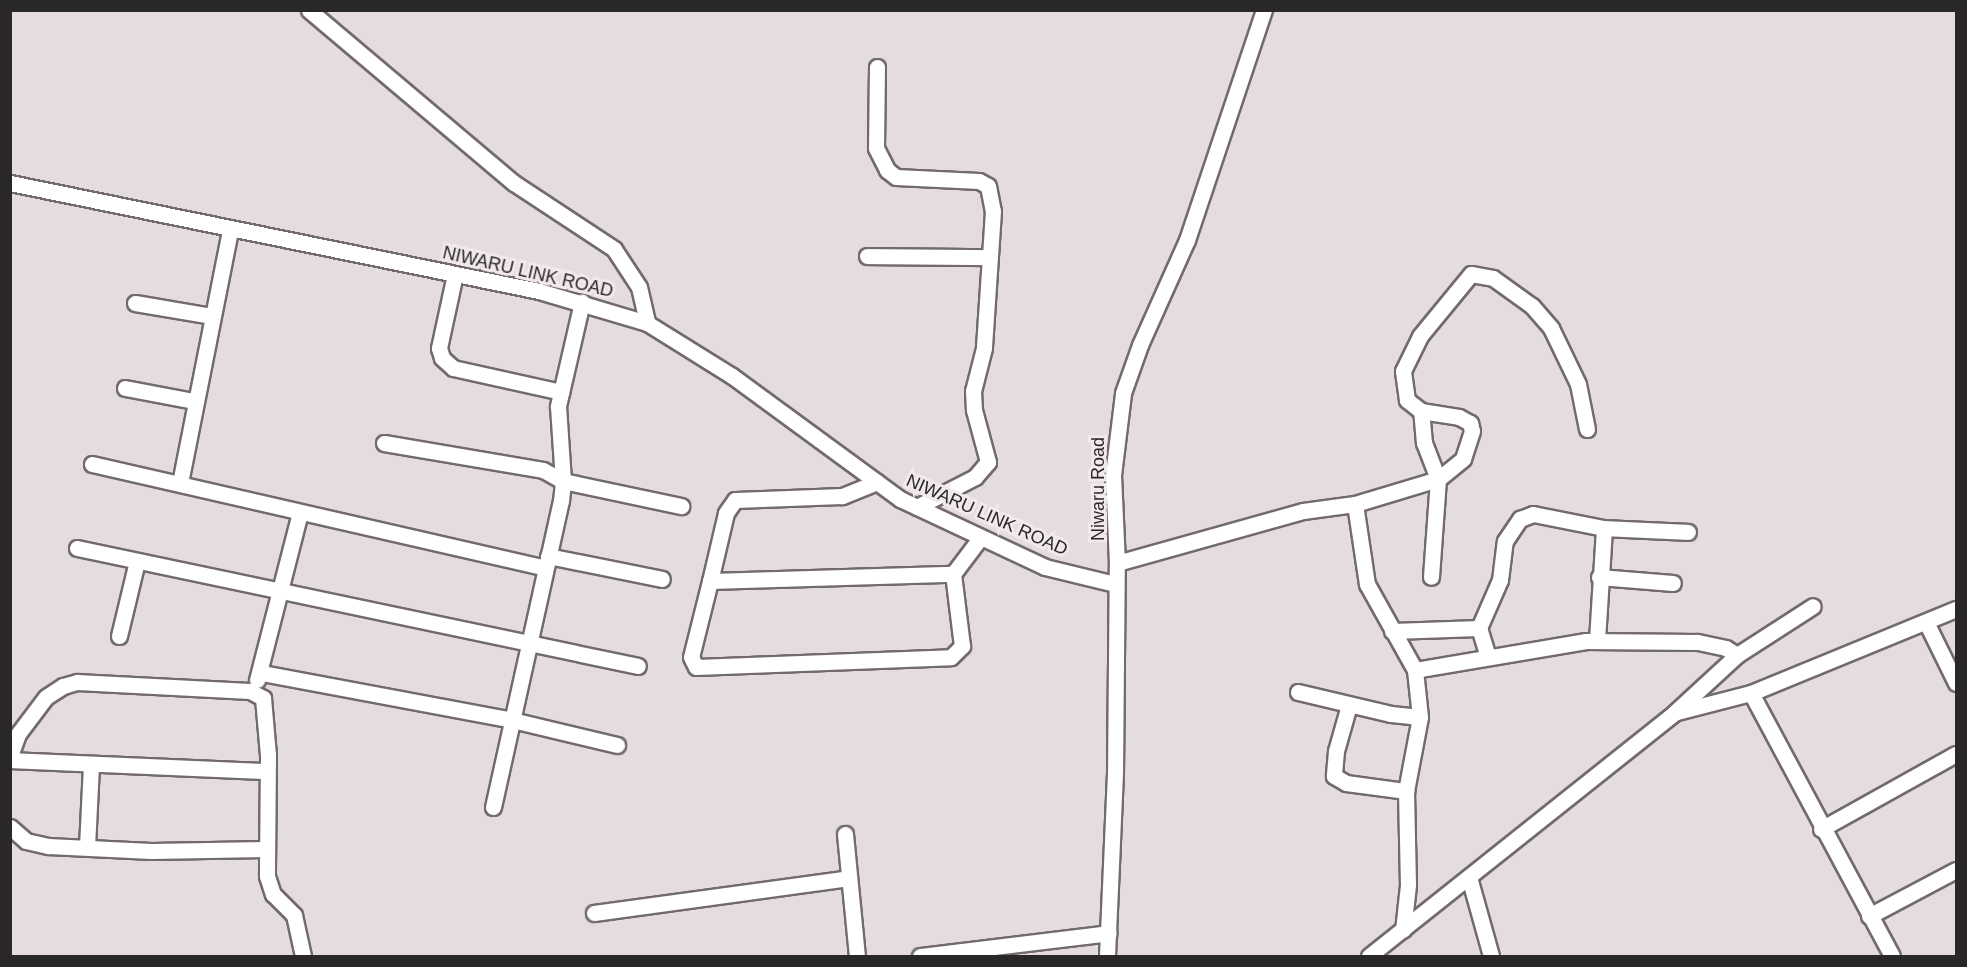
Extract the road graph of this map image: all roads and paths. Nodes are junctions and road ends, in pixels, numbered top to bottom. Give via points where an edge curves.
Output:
1 (309, 10) edge
2 (1264, 10) edge
3 (877, 67) dead end
4 (10, 183) edge
5 (230, 230) junction
6 (867, 256) dead end
7 (990, 257) junction
8 (455, 274) junction
9 (582, 302) junction
10 (135, 303) dead end
11 (211, 316) junction
12 (647, 323) junction
13 (125, 388) dead end
14 (561, 392) junction
15 (194, 401) junction
16 (1420, 411) junction
17 (1587, 429) dead end
18 (384, 443) dead end
19 (92, 464) dead end
20 (1438, 480) junction
21 (563, 481) junction
22 (877, 482) junction
23 (180, 483) junction
24 (1355, 504) junction
25 (681, 506) dead end
26 (917, 507) junction
27 (300, 512) junction
28 (1604, 528) junction
29 (1688, 532) dead end
30 (981, 537) junction
31 (77, 548) dead end
32 (137, 561) junction
33 (547, 562) junction
34 (1117, 563) junction
35 (953, 574) junction
36 (1431, 577) dead end
37 (1599, 577) junction
38 (662, 579) dead end
39 (710, 581) junction
40 (1673, 583) dead end
41 (1114, 584) junction
42 (281, 592) junction
43 (1813, 606) dead end
44 (1956, 609) edge
45 (1926, 622) junction
46 (1479, 628) junction
47 (1392, 631) junction
48 (119, 636) dead end
49 (1597, 640) junction
50 (529, 645) junction
51 (1737, 655) junction
52 (1488, 657) junction
53 (638, 666) dead end
54 (1415, 670) junction
55 (262, 673) junction
56 (1956, 683) edge
57 (250, 691) junction
58 (1298, 692) dead end
59 (1751, 693) junction
60 (1349, 705) junction
61 (1674, 713) junction
62 (1419, 717) junction
63 (512, 720) junction
64 (617, 745) dead end
65 (1956, 754) edge
66 (10, 758) edge
67 (91, 764) junction
68 (267, 771) junction
69 (1406, 791) junction
70 (493, 807) dead end
71 (10, 827) edge
72 (1821, 829) junction
73 (845, 834) dead end
74 (87, 847) junction
75 (266, 849) junction
76 (1956, 870) edge
77 (1469, 877) junction
78 (849, 878) junction
79 (594, 913) dead end
80 (1869, 916) junction
81 (1403, 930) junction
82 (1108, 933) junction
83 (303, 957) edge
84 (857, 957) edge
85 (921, 957) edge
86 (1107, 957) edge
87 (1369, 957) edge
88 (1491, 957) edge
89 (1892, 957) edge

1 - 12 street via 514,183 614,249 639,287
2 - 34 street, Niwaru Road via 1187,240 1123,393 1113,475
3 - 7 street via 876,148 881,161 896,177 979,181 988,186 993,211
4 - 5 street, NIWARU LINK ROAD
5 - 8 street, NIWARU LINK ROAD
5 - 11 street
6 - 7 street
7 - 26 street via 984,348 974,391 974,410 988,462 975,477
8 - 9 street, NIWARU LINK ROAD
8 - 14 street via 439,348 442,358 453,368
9 - 12 street, NIWARU LINK ROAD
9 - 14 street
10 - 11 street
11 - 15 street
12 - 22 street, NIWARU LINK ROAD via 732,375
13 - 15 street
14 - 21 street via 557,433
15 - 23 street
16 - 17 street via 1407,400 1403,371 1434,318 1471,274 1481,274 1532,306 1551,328 1578,384
16 - 20 street via 1424,443
16 - 20 street via 1459,417 1470,423 1472,431 1463,459
18 - 21 street via 543,470
19 - 23 street
20 - 24 street
20 - 36 street
21 - 25 street
21 - 33 street
22 - 26 street, NIWARU LINK ROAD
22 - 39 street via 842,496 735,500 726,513
23 - 27 street
24 - 34 street via 1303,511
24 - 47 street via 1367,584
26 - 30 street, NIWARU LINK ROAD
27 - 33 street
27 - 42 street
28 - 29 street
28 - 37 street
28 - 46 street via 1533,514 1520,519 1505,542 1500,580
30 - 35 street
30 - 41 street, NIWARU LINK ROAD via 1045,567
31 - 32 street
32 - 42 street
32 - 48 street
33 - 38 street
33 - 50 street
34 - 41 street, Niwaru Road
35 - 39 street
35 - 39 street via 962,646 951,657 696,667 691,657
37 - 40 street
37 - 49 street
41 - 82 street, Niwaru Road via 1115,774
42 - 50 street
42 - 55 street
43 - 51 street
44 - 45 street
45 - 56 street
45 - 59 street
46 - 47 street
46 - 52 street
47 - 54 street
49 - 51 street via 1697,642 1726,648
49 - 52 street
50 - 53 street
50 - 63 street
51 - 61 street
52 - 54 street
54 - 62 street
55 - 57 street
55 - 63 street
57 - 66 street via 99,681 63,686 46,697 18,735
57 - 68 street via 263,698 266,705
58 - 60 street
59 - 61 street
59 - 72 street
60 - 62 street
60 - 69 street via 1336,751 1334,776 1346,783
61 - 77 street
62 - 69 street
63 - 64 street
63 - 70 street
65 - 72 street
66 - 67 street
67 - 68 street
67 - 74 street
68 - 75 street
69 - 81 street via 1408,885
71 - 74 street via 26,841
72 - 80 street
73 - 78 street
74 - 75 street
75 - 83 street via 267,876 273,894 294,915
76 - 80 street
77 - 81 street
77 - 88 street
78 - 79 street
78 - 84 street
80 - 89 street
81 - 87 street
82 - 85 street
82 - 86 street, Niwaru Road

